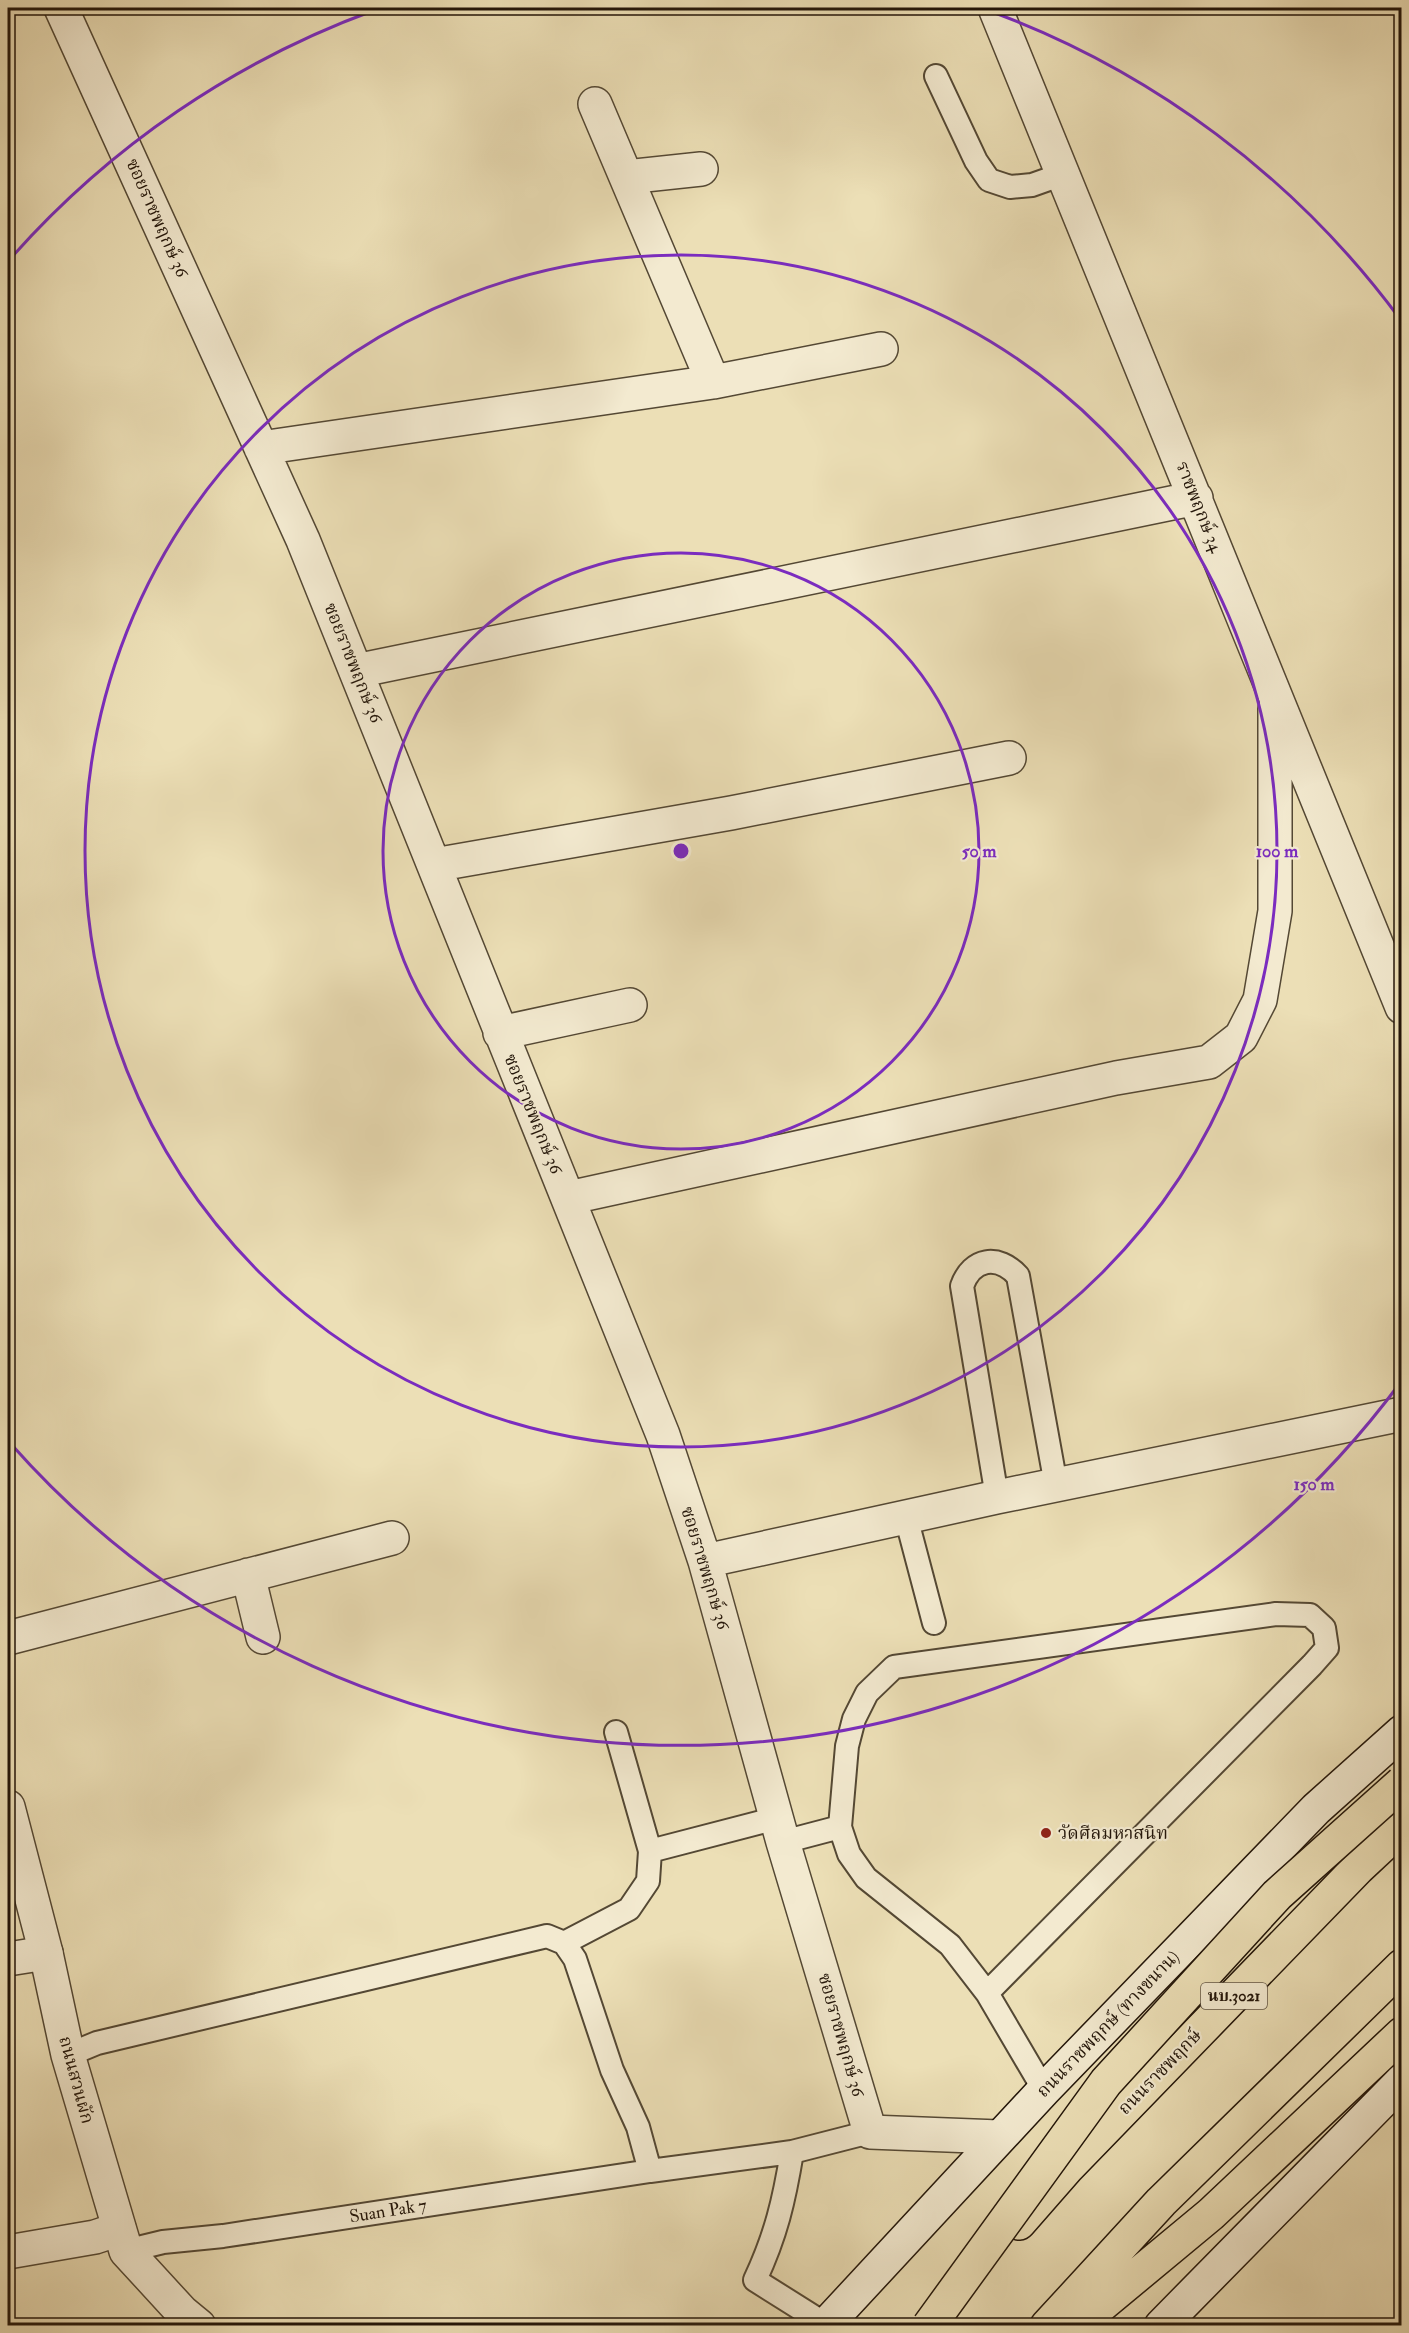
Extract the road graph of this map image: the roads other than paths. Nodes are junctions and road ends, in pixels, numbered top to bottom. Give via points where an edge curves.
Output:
1 (61, 8) edge
2 (995, 8) edge
3 (936, 76) dead end
4 (595, 104) dead end
5 (701, 169) dead end
6 (1063, 174) junction
7 (626, 177) junction
8 (881, 349) dead end
9 (713, 382) junction
10 (261, 448) junction
11 (1196, 498) junction
12 (356, 671) junction
13 (1275, 693) junction
14 (1009, 758) dead end
15 (434, 865) junction
16 (630, 1005) dead end
17 (1401, 1007) edge
18 (500, 1033) junction
19 (568, 1198) junction
20 (1401, 1414) edge
21 (1056, 1485) junction
22 (997, 1497) junction
23 (906, 1517) junction
24 (392, 1538) dead end
25 (705, 1561) junction
26 (248, 1575) junction
27 (934, 1623) dead end
28 (263, 1636) dead end
29 (8, 1638) edge
30 (616, 1732) dead end
31 (1401, 1732) edge
32 (1401, 1783) edge
33 (8, 1807) edge
34 (840, 1827) junction
35 (1401, 1827) edge
36 (780, 1830) junction
37 (650, 1851) junction
38 (564, 1942) junction
39 (46, 1953) junction
40 (8, 1959) edge
41 (1401, 1966) edge
42 (987, 1993) junction
43 (1401, 2034) edge
44 (68, 2055) junction
45 (1401, 2081) edge
46 (1044, 2090) junction
47 (870, 2133) junction
48 (999, 2137) junction
49 (792, 2152) junction
50 (650, 2171) junction
51 (123, 2240) junction
52 (8, 2252) edge
53 (199, 2325) edge
54 (825, 2325) edge
55 (928, 2325) edge
56 (1047, 2325) edge
57 (1076, 2325) edge
58 (1161, 2325) edge

1 - 10 street, ซอยราชพฤกษ์ 36
2 - 6 street, ราชพฤกษ์ 34
3 - 6 lane via 989,180 1010,187 1032,185
4 - 7 street
5 - 7 street
6 - 11 street, ราชพฤกษ์ 34
7 - 9 street
8 - 9 street
9 - 10 street
10 - 12 street, ซอยราชพฤกษ์ 36
11 - 12 street
11 - 13 street, ราชพฤกษ์ 34
12 - 15 street, ซอยราชพฤกษ์ 36
13 - 17 street, ราชพฤกษ์ 34
13 - 19 street via 1275,912 1260,1000 1241,1036 1209,1062 1116,1078
14 - 15 street via 731,813
15 - 18 street, ซอยราชพฤกษ์ 36
16 - 18 street
18 - 19 street, ซอยราชพฤกษ์ 36
19 - 25 street, ซอยราชพฤกษ์ 36 via 663,1435
20 - 21 street
21 - 22 street
21 - 22 lane via 1018,1276 1003,1263 986,1261 971,1269 962,1286
22 - 23 street
23 - 25 street
23 - 27 lane
24 - 26 street
25 - 36 street, ซอยราชพฤกษ์ 36
26 - 28 street
26 - 29 street
30 - 37 lane
31 - 46 street, ถนนราชพฤกษ์ (ทางขนาน) via 1316,1809
32 - 55 main road, bridge via 1278,1895 1106,2082
33 - 39 street, ถนนสวนผัก
34 - 36 lane
34 - 42 lane via 849,1854 866,1878 950,1945
34 - 42 lane via 847,1746 854,1719 867,1693 894,1667 1276,1614 1310,1615 1324,1628 1327,1648 1312,1665
35 - 55 main road, ถนนราชพฤกษ์ / นบ.3021, bridge via 1068,2167
36 - 37 lane
36 - 47 street, ซอยราชพฤกษ์ 36
37 - 38 lane via 648,1881 629,1909
38 - 44 lane via 548,1936 524,1940 97,2043
38 - 50 lane via 575,1959 612,2070 638,2127
39 - 40 street
39 - 44 street, ถนนสวนผัก
41 - 56 main road via 1161,2202
42 - 46 lane
43 - 57 main road via 1211,2214
44 - 51 street, ถนนสวนผัก
45 - 58 street
46 - 48 street, ถนนราชพฤกษ์ (ทางขนาน)
47 - 48 street
47 - 49 lane, Suan Pak 7
48 - 54 street, ถนนราชพฤกษ์ (ทางขนาน)
49 - 50 lane, Suan Pak 7
49 - 54 lane via 772,2244 755,2280
50 - 51 lane, Suan Pak 7 via 224,2236 163,2242
51 - 52 street via 95,2236
51 - 53 street, ถนนสวนผัก via 182,2312

